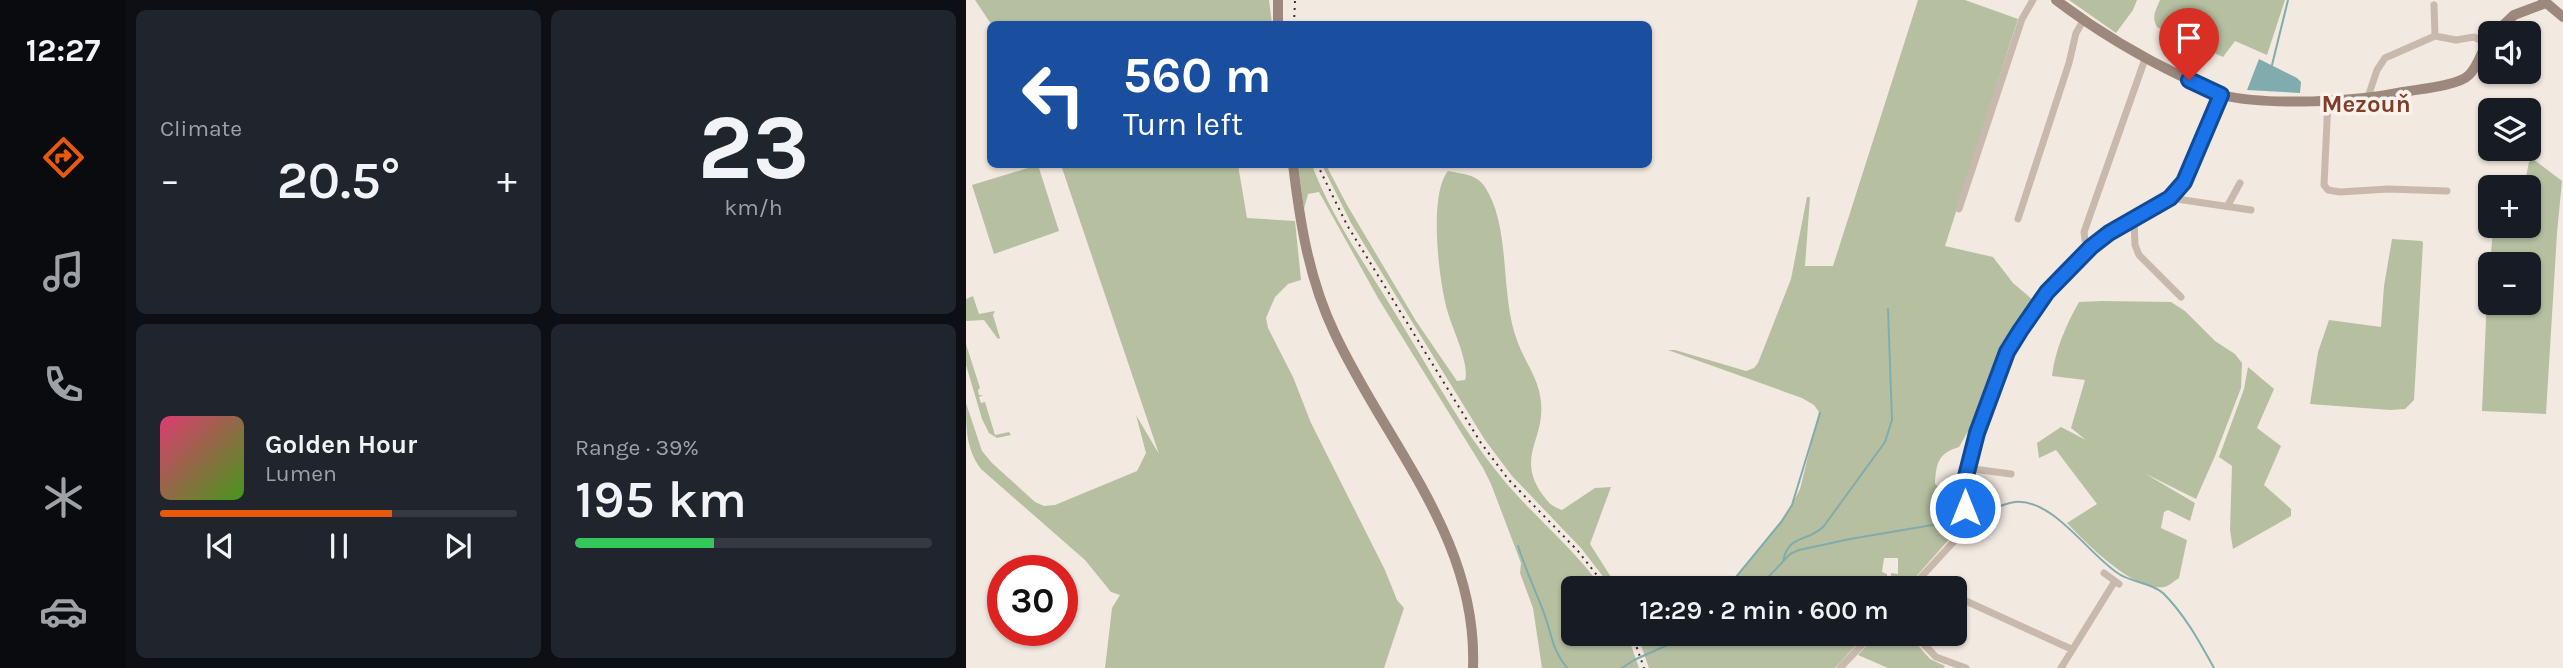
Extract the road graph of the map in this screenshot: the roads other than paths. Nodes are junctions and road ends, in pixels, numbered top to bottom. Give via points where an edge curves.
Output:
1 (1278, 0) edge
2 (2033, 0) edge
3 (2056, 0) edge
4 (2544, 1) edge
5 (2434, 5) dead end
6 (2563, 17) edge
7 (1278, 21) edge
8 (2083, 21) junction
9 (2508, 21) edge
10 (2435, 36) junction
11 (2478, 38) edge
12 (2145, 59) junction
13 (2478, 61) edge
14 (2221, 95) junction
15 (2368, 96) junction
16 (2328, 100) junction
17 (1293, 168) edge
18 (2240, 183) dead end
19 (2447, 191) dead end
20 (2170, 198) junction
21 (2228, 205) junction
22 (1959, 209) dead end
23 (2251, 210) dead end
24 (2018, 219) dead end
25 (2134, 219) junction
26 (2091, 247) junction
27 (2181, 297) dead end
28 (1966, 468) junction
29 (2011, 474) dead end
30 (2104, 573) dead end
31 (1922, 576) edge
32 (1967, 601) edge
33 (1861, 646) edge
34 (1925, 646) edge
35 (2071, 649) junction
36 (1473, 668) edge
37 (1840, 668) edge
38 (1966, 668) edge
39 (2061, 668) edge

1 - 7 street
2 - 22 street via 2022,19
3 - 8 street
4 - 6 street
4 - 9 street
5 - 10 street
8 - 12 street
8 - 24 street
10 - 11 street
10 - 15 street via 2385,58
12 - 14 street
12 - 26 street via 2084,232
13 - 15 street via 2463,80
14 - 16 street
14 - 20 street via 2184,182
15 - 16 street
16 - 19 street via 2324,185 2328,190
17 - 36 street via 1310,270 1322,303 1350,365 1444,527 1457,559 1470,611
18 - 21 street
20 - 21 street
20 - 25 street
21 - 23 street
25 - 26 street
25 - 27 street via 2139,255
26 - 28 street via 2047,292 2007,352
28 - 29 street
28 - 31 street via 1962,492 1966,525
30 - 35 street via 2117,583
32 - 35 street
33 - 37 street
34 - 38 street via 1936,657
35 - 39 street

